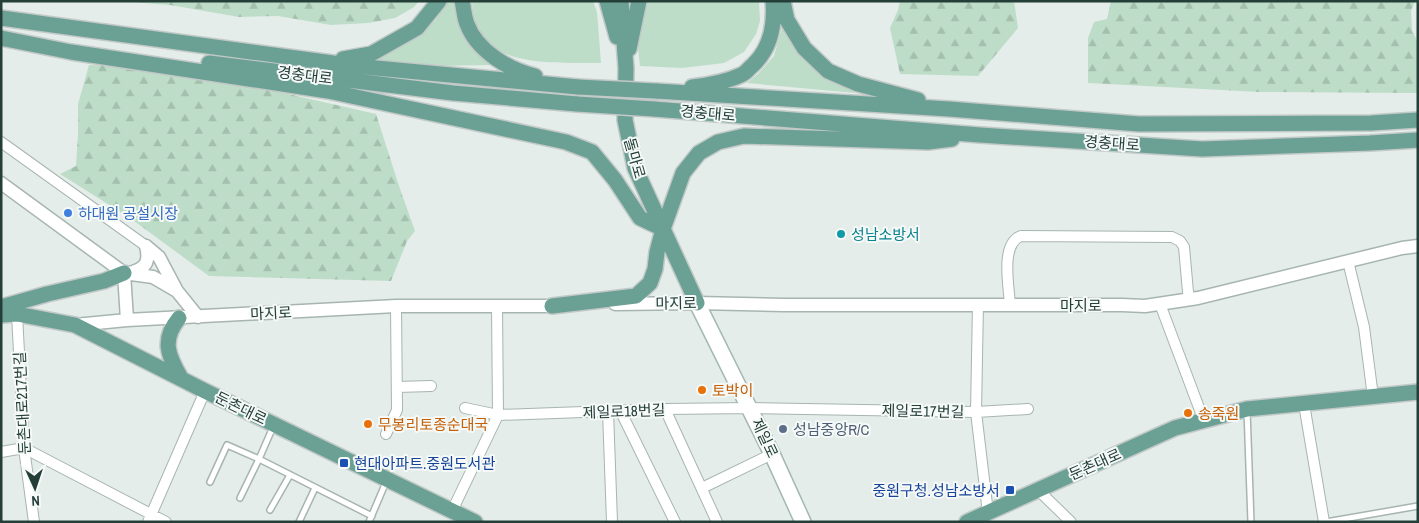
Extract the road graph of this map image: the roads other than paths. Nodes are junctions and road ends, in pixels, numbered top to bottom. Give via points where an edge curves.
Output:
1 (439, 1) edge
2 (462, 1) edge
3 (607, 1) edge
4 (621, 1) edge
5 (639, 1) edge
6 (773, 1) edge
7 (783, 1) edge
8 (1, 18) edge
9 (1, 37) edge
10 (306, 59) junction
11 (626, 68) junction
12 (578, 87) junction
13 (656, 92) junction
14 (949, 108) junction
15 (1418, 119) edge
16 (980, 135) junction
17 (1418, 140) edge
18 (1, 142) edge
19 (1, 183) edge
20 (663, 229) junction
21 (146, 246) junction
22 (1418, 246) edge
23 (1348, 261) junction
24 (124, 274) junction
25 (177, 291) junction
26 (1190, 299) junction
27 (697, 303) junction
28 (978, 304) junction
29 (1160, 304) junction
30 (1010, 305) junction
31 (396, 306) junction
32 (497, 306) junction
33 (552, 306) junction
34 (1, 307) edge
35 (17, 314) junction
36 (1, 315) edge
37 (198, 317) junction
38 (179, 318) junction
39 (127, 320) junction
40 (75, 325) junction
41 (181, 378) junction
42 (431, 386) dead end
43 (397, 387) junction
44 (205, 391) junction
45 (1418, 392) edge
46 (1373, 397) junction
47 (1304, 404) junction
48 (465, 408) dead end
49 (750, 408) junction
50 (665, 409) junction
51 (1028, 409) dead end
52 (1248, 409) junction
53 (620, 410) junction
54 (608, 411) junction
55 (976, 412) junction
56 (498, 415) junction
57 (1204, 421) junction
58 (274, 424) junction
59 (386, 434) dead end
60 (24, 448) junction
61 (1, 452) edge
62 (772, 454) junction
63 (259, 460) junction
64 (290, 475) junction
65 (387, 479) junction
66 (210, 482) dead end
67 (315, 488) junction
68 (702, 488) junction
69 (1037, 489) junction
70 (240, 498) dead end
71 (1418, 506) edge
72 (270, 510) dead end
73 (452, 511) junction
74 (988, 513) junction
75 (149, 518) edge
76 (371, 519) edge
77 (34, 522) edge
78 (166, 522) edge
79 (299, 522) edge
80 (475, 522) edge
81 (612, 522) edge
82 (675, 522) edge
83 (718, 522) edge
84 (803, 522) edge
85 (967, 522) edge
86 (1071, 522) edge
87 (1251, 522) edge
88 (1325, 522) edge

1 - 10 main road via 417,28 371,54 346,59
2 - 12 main road via 467,25 480,46 523,73
3 - 11 main road
4 - 11 main road, 돌마로
5 - 11 main road
6 - 13 main road via 772,34 762,57 743,74 717,84
7 - 14 main road via 787,20 804,48 828,71 858,84
8 - 10 main road, 경충대로
9 - 16 main road, 경충대로, bridge via 444,92
9 - 20 main road via 71,52 328,91 566,142 592,152 640,218
10 - 12 main road, 경충대로
11 - 20 main road, 돌마로 via 625,120 635,168
12 - 13 main road, 경충대로, bridge
13 - 14 main road, 경충대로
14 - 15 main road, 경충대로 via 1139,124 1371,124
16 - 17 main road, 경충대로 via 1202,149
16 - 20 main road via 928,142 744,136 718,142 698,153 683,173
18 - 21 street
19 - 24 street
20 - 27 main road, 돌마로
20 - 33 main road via 650,283 636,296
21 - 24 street via 145,266
21 - 25 street via 159,257
22 - 23 street, 마지로
23 - 26 street, 마지로
23 - 46 street via 1364,327
24 - 25 street via 153,277
24 - 34 main road
24 - 39 street
25 - 37 street
26 - 29 street, 마지로
26 - 30 street via 1184,247 1172,237 1021,236 1015,238 1008,256
27 - 28 street, 마지로
27 - 33 street, 마지로
27 - 49 main road, 제일로
28 - 30 street, 마지로
28 - 55 street
29 - 30 street, 마지로
29 - 57 street
31 - 32 street, 마지로
31 - 37 street, 마지로
31 - 43 street
32 - 33 street, 마지로
32 - 56 street
35 - 36 main road, 둔촌대로
35 - 40 main road, 둔촌대로
35 - 60 street, 둔촌대로217번길
37 - 38 street, 마지로
38 - 39 street, 마지로
38 - 41 main road via 170,330 168,345 172,363
39 - 40 street, 마지로
40 - 41 main road, 둔촌대로
41 - 44 main road, 둔촌대로
42 - 43 street
43 - 59 street via 397,410
44 - 58 main road, 둔촌대로
44 - 75 street
45 - 46 main road, 둔촌대로
46 - 47 main road, 둔촌대로
47 - 52 main road, 둔촌대로
47 - 88 street
48 - 56 street, 제일로18번길
49 - 50 street, 제일로18번길
49 - 55 street, 제일로17번길
49 - 62 main road, 제일로
50 - 53 street, 제일로18번길
50 - 68 street
51 - 55 street, 제일로17번길
52 - 57 main road, 둔촌대로
52 - 87 lane
53 - 54 street, 제일로18번길
53 - 82 street
54 - 56 street, 제일로18번길
54 - 81 street
55 - 74 street
56 - 73 street
57 - 69 main road, 둔촌대로 via 1175,428
58 - 63 lane
58 - 65 main road, 둔촌대로
60 - 61 street
60 - 75 street
60 - 77 street, 둔촌대로217번길
62 - 68 street
62 - 84 main road, 제일로
63 - 64 lane
63 - 66 lane via 227,445
63 - 70 lane
64 - 67 lane
64 - 72 lane
65 - 73 main road, 둔촌대로
65 - 76 lane
67 - 76 lane
67 - 79 lane
68 - 83 street
69 - 74 main road, 둔촌대로
69 - 86 street
71 - 88 lane
73 - 80 main road, 둔촌대로
74 - 85 main road, 둔촌대로
75 - 78 street

